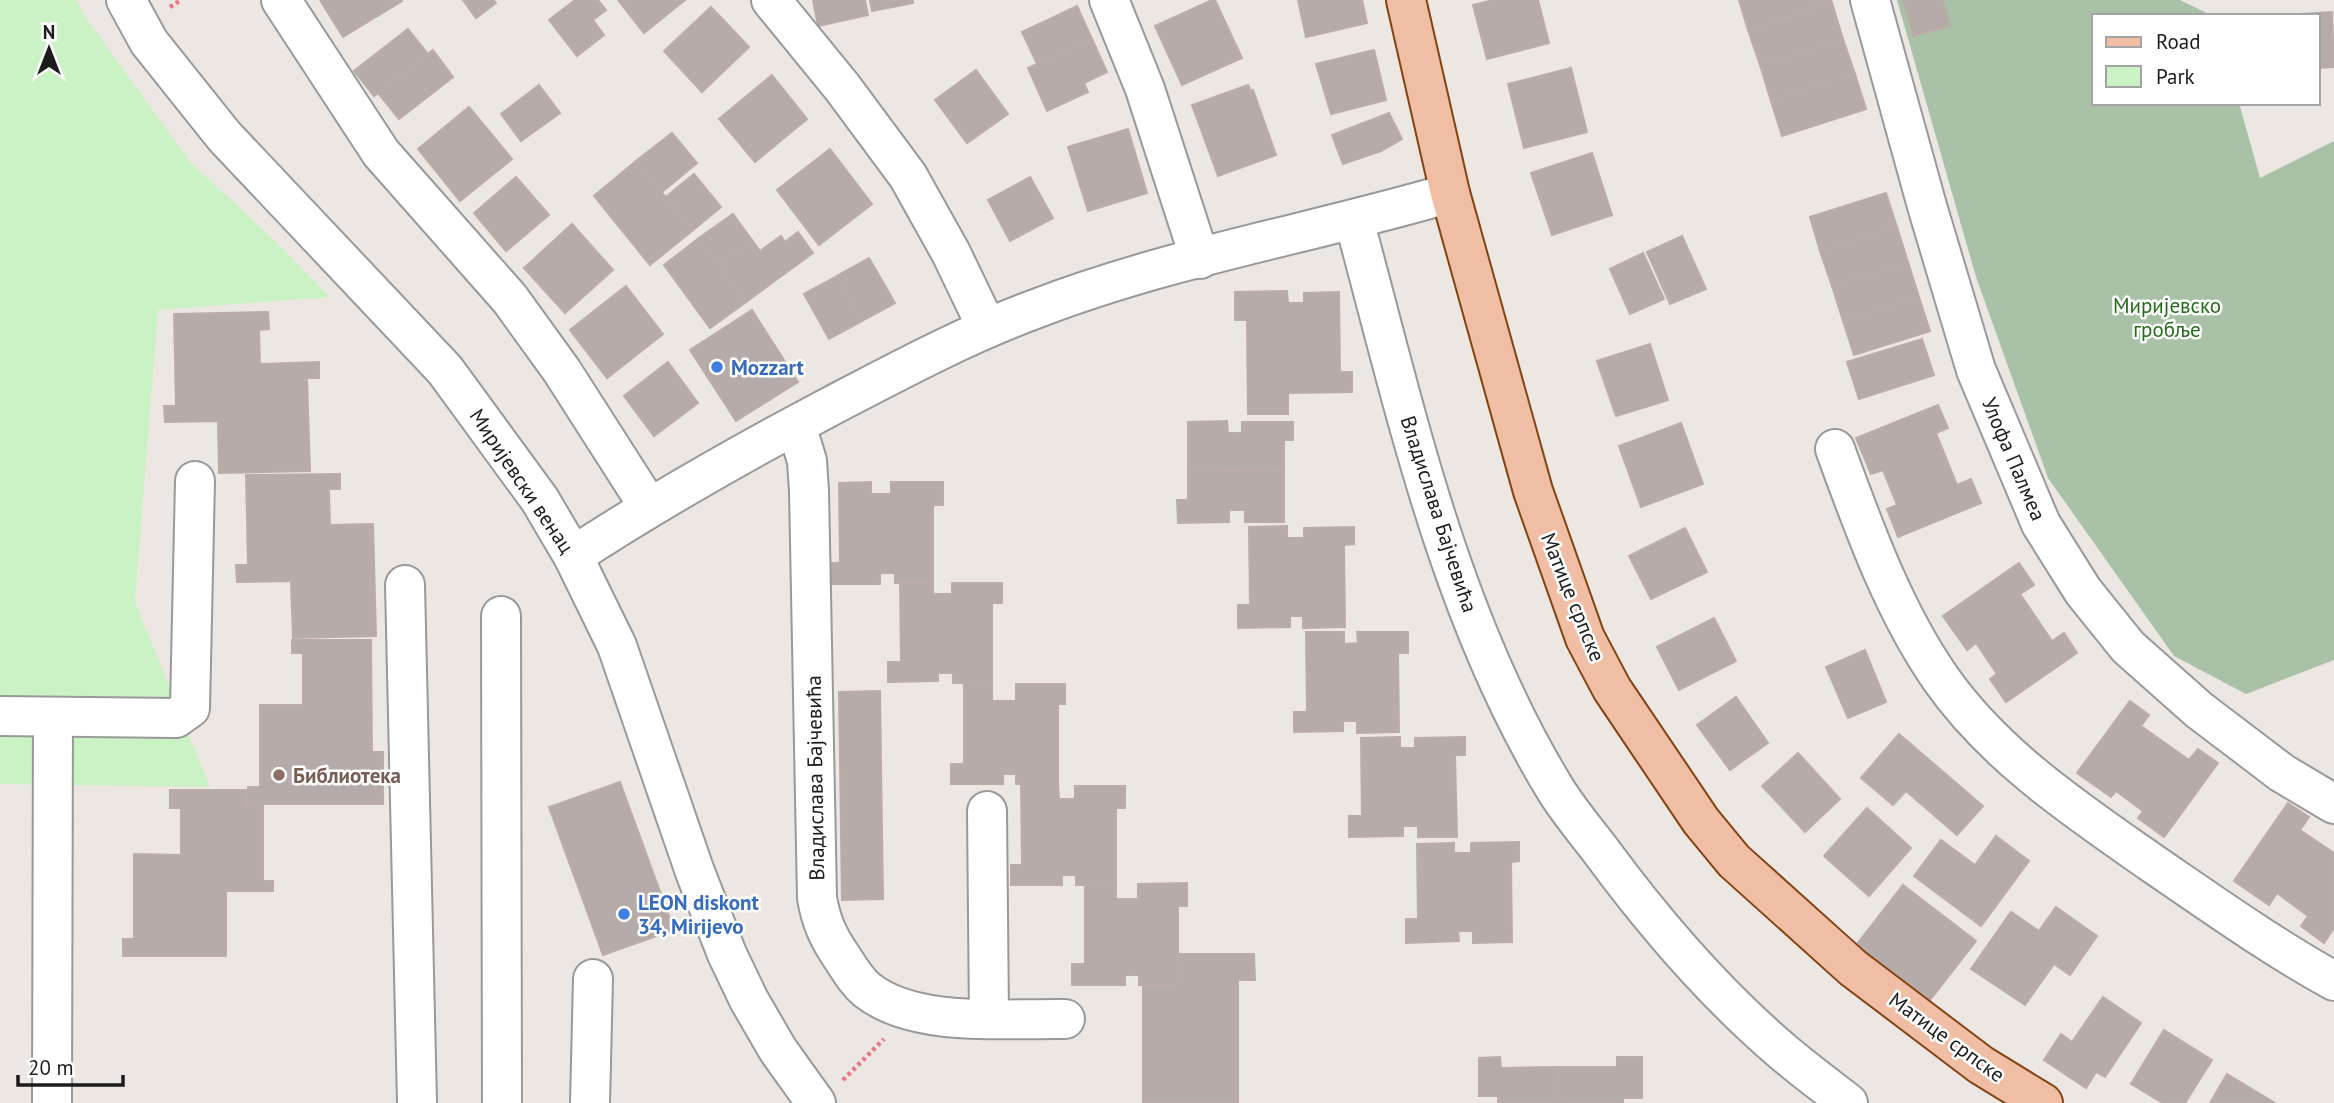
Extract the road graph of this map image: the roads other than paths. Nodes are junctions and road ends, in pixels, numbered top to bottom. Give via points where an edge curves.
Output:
1 (281, 0) edge
2 (771, 0) edge
3 (1109, 0) edge
4 (1406, 0) edge
5 (1870, 0) edge
6 (132, 5) edge
7 (1450, 193) junction
8 (1354, 219) junction
9 (1200, 259) junction
10 (987, 328) junction
11 (796, 425) junction
12 (1835, 449) dead end
13 (195, 481) dead end
14 (649, 507) junction
15 (573, 556) junction
16 (405, 585) dead end
17 (501, 617) dead end
18 (0, 716) edge
19 (53, 717) junction
20 (2334, 804) edge
21 (987, 811) dead end
22 (593, 979) dead end
23 (2334, 981) edge
24 (989, 1018) junction
25 (1065, 1019) dead end
26 (827, 1094) edge
27 (52, 1103) edge
28 (416, 1103) edge
29 (502, 1103) edge
30 (590, 1103) edge
31 (1848, 1103) edge
32 (2043, 1103) edge

1 - 14 street via 380,153 510,299
2 - 10 street via 908,176
3 - 9 street via 1145,89
4 - 7 main road, Матице српске
5 - 20 street, Улофа Палмеа via 1976,370 2041,524 2083,591 2128,648 2282,773
6 - 15 street, Миријевски венац via 149,42 224,136 445,370 540,500
7 - 8 street
7 - 32 main road, Матице српске via 1533,491 1585,638 1658,760 1734,861 1853,968 1970,1057
8 - 9 street
8 - 31 street, Владислава Бајчевића via 1452,568 1498,681 1554,788 1630,890 1717,990 1782,1051
9 - 10 street via 1100,287
10 - 11 street
11 - 14 street
11 - 24 street, Владислава Бајчевића via 807,461 809,491 821,921 829,940 867,990 911,1011
12 - 23 street via 1906,624 1942,680 1984,731 2059,797 2290,957
13 - 19 street via 190,708 176,718
14 - 15 street
15 - 26 street, Миријевски венац via 617,646 727,954 778,1050
16 - 28 street
17 - 29 street
18 - 19 street
19 - 27 street
21 - 24 street
22 - 30 street
24 - 25 street, Владислава Бајчевића

